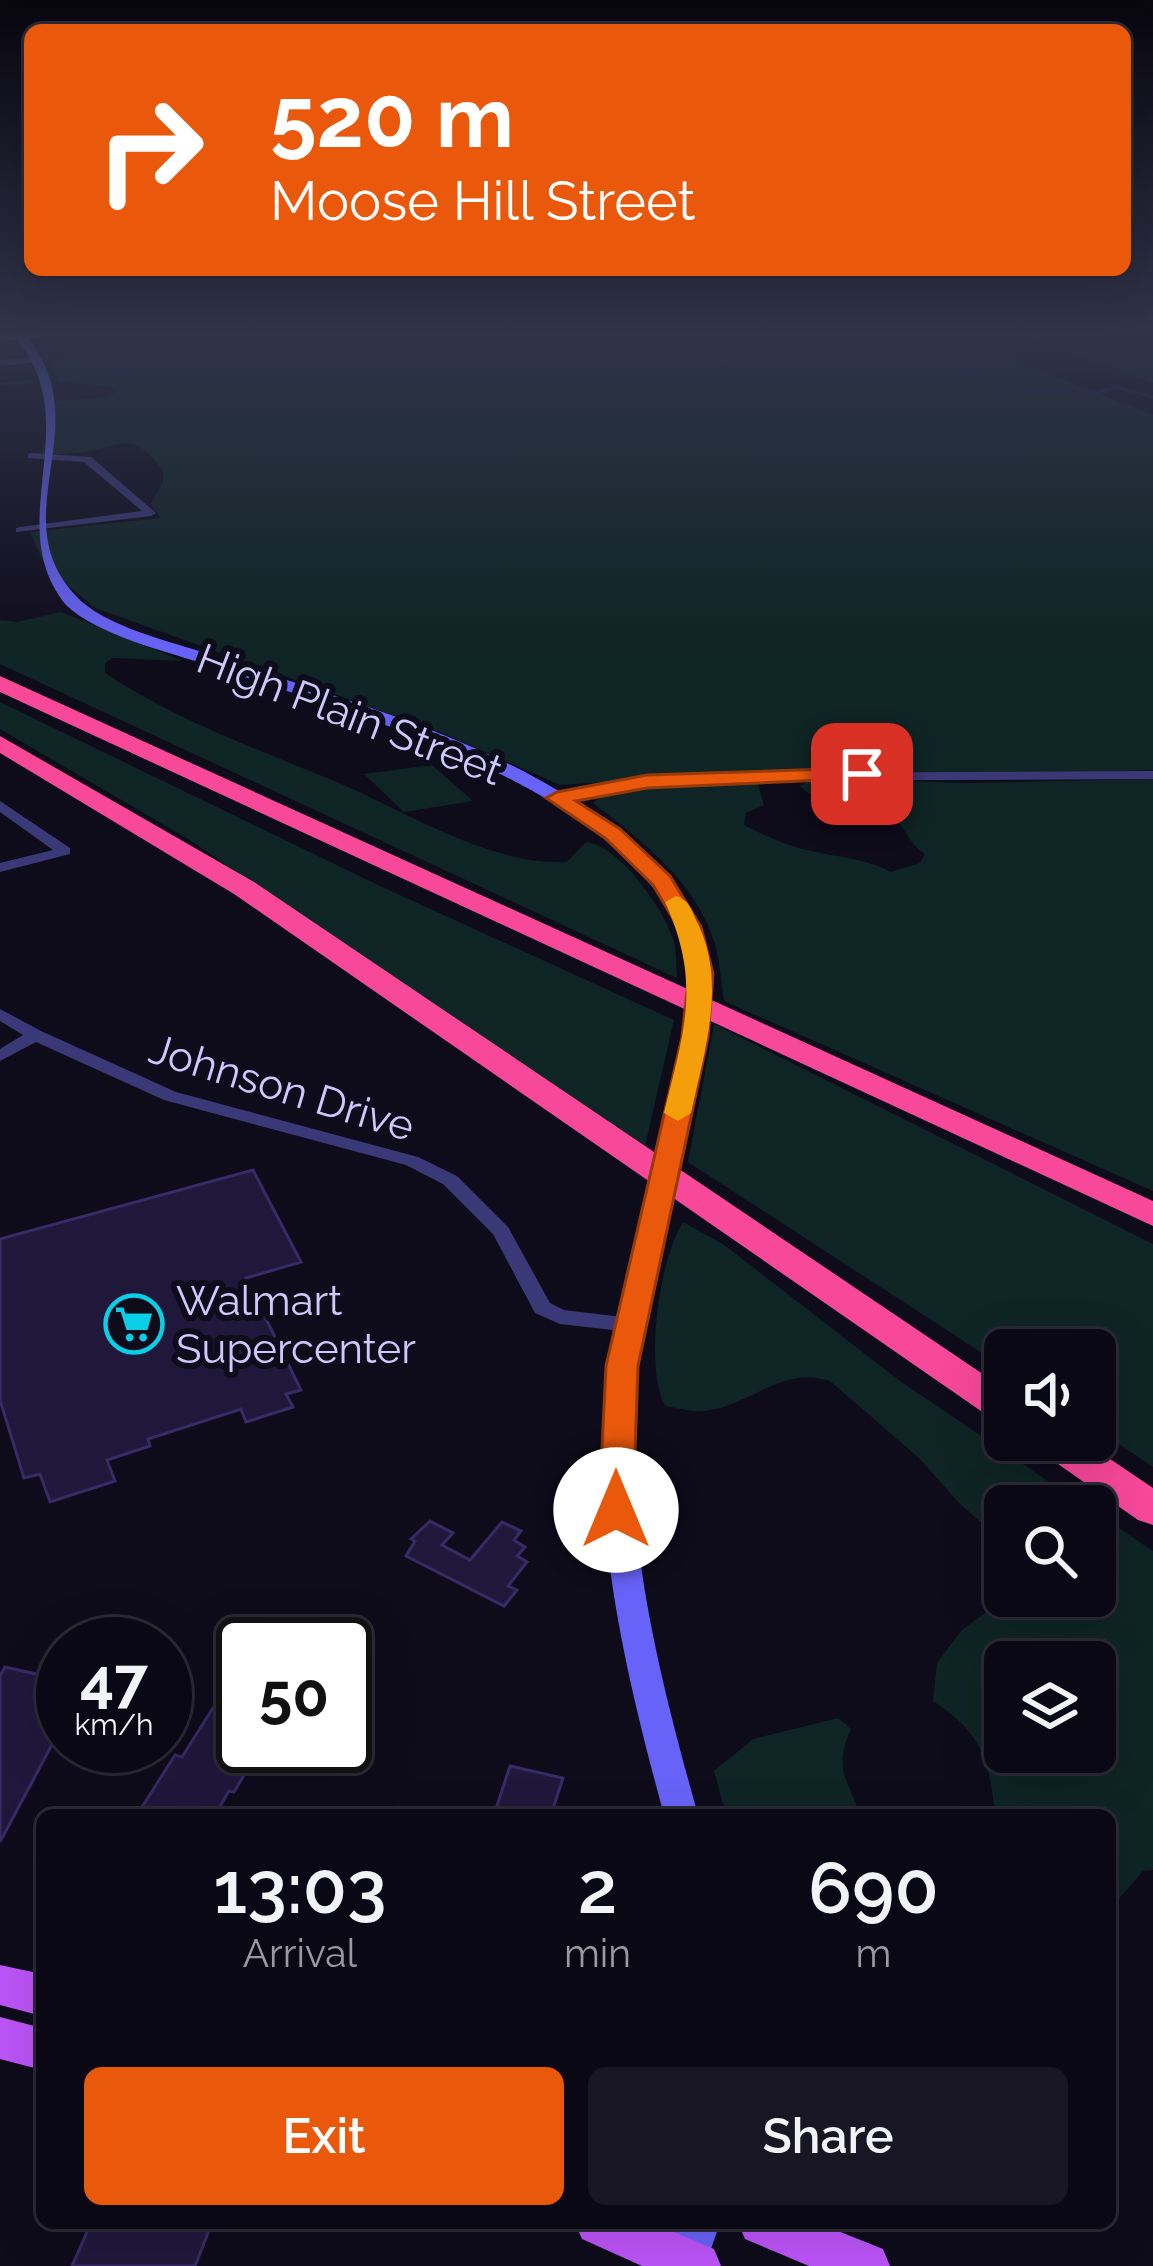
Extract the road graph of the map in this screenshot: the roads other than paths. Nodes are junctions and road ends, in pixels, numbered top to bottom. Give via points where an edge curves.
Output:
1 (37, 439) edge
2 (32, 456) junction
3 (20, 530) junction
4 (0, 683) edge
5 (0, 742) edge
6 (1153, 775) edge
7 (557, 798) junction
8 (0, 805) edge
9 (0, 868) edge
10 (0, 1014) edge
11 (35, 1036) junction
12 (0, 1056) edge
13 (1153, 1215) edge
14 (629, 1325) junction
15 (984, 1394) edge
16 (1083, 1461) edge
17 (1153, 1509) edge
18 (679, 1809) edge
19 (0, 1984) edge
20 (36, 1993) edge
21 (0, 2038) edge
22 (36, 2047) edge
23 (616, 2229) edge
24 (775, 2229) edge
25 (692, 2254) edge
26 (866, 2266) edge

1 - 2 main road
2 - 3 main road
2 - 3 street via 87,459 151,513
3 - 7 main road, High Plain Street via 49,584 100,619 451,748
4 - 13 highway
5 - 15 highway via 244,888
6 - 7 street via 727,776
7 - 14 main road, High Plain Street, bridge via 613,833 655,873 686,920 700,962 693,1046
8 - 9 street via 65,850
10 - 11 street, Johnson Drive
11 - 12 street
11 - 14 street, Johnson Drive via 170,1096 412,1161 449,1180 501,1231 542,1308
14 - 18 main road, High Plain Street via 616,1447 621,1569
16 - 17 highway
19 - 20 main road
21 - 22 main road
23 - 25 main road
24 - 26 main road

